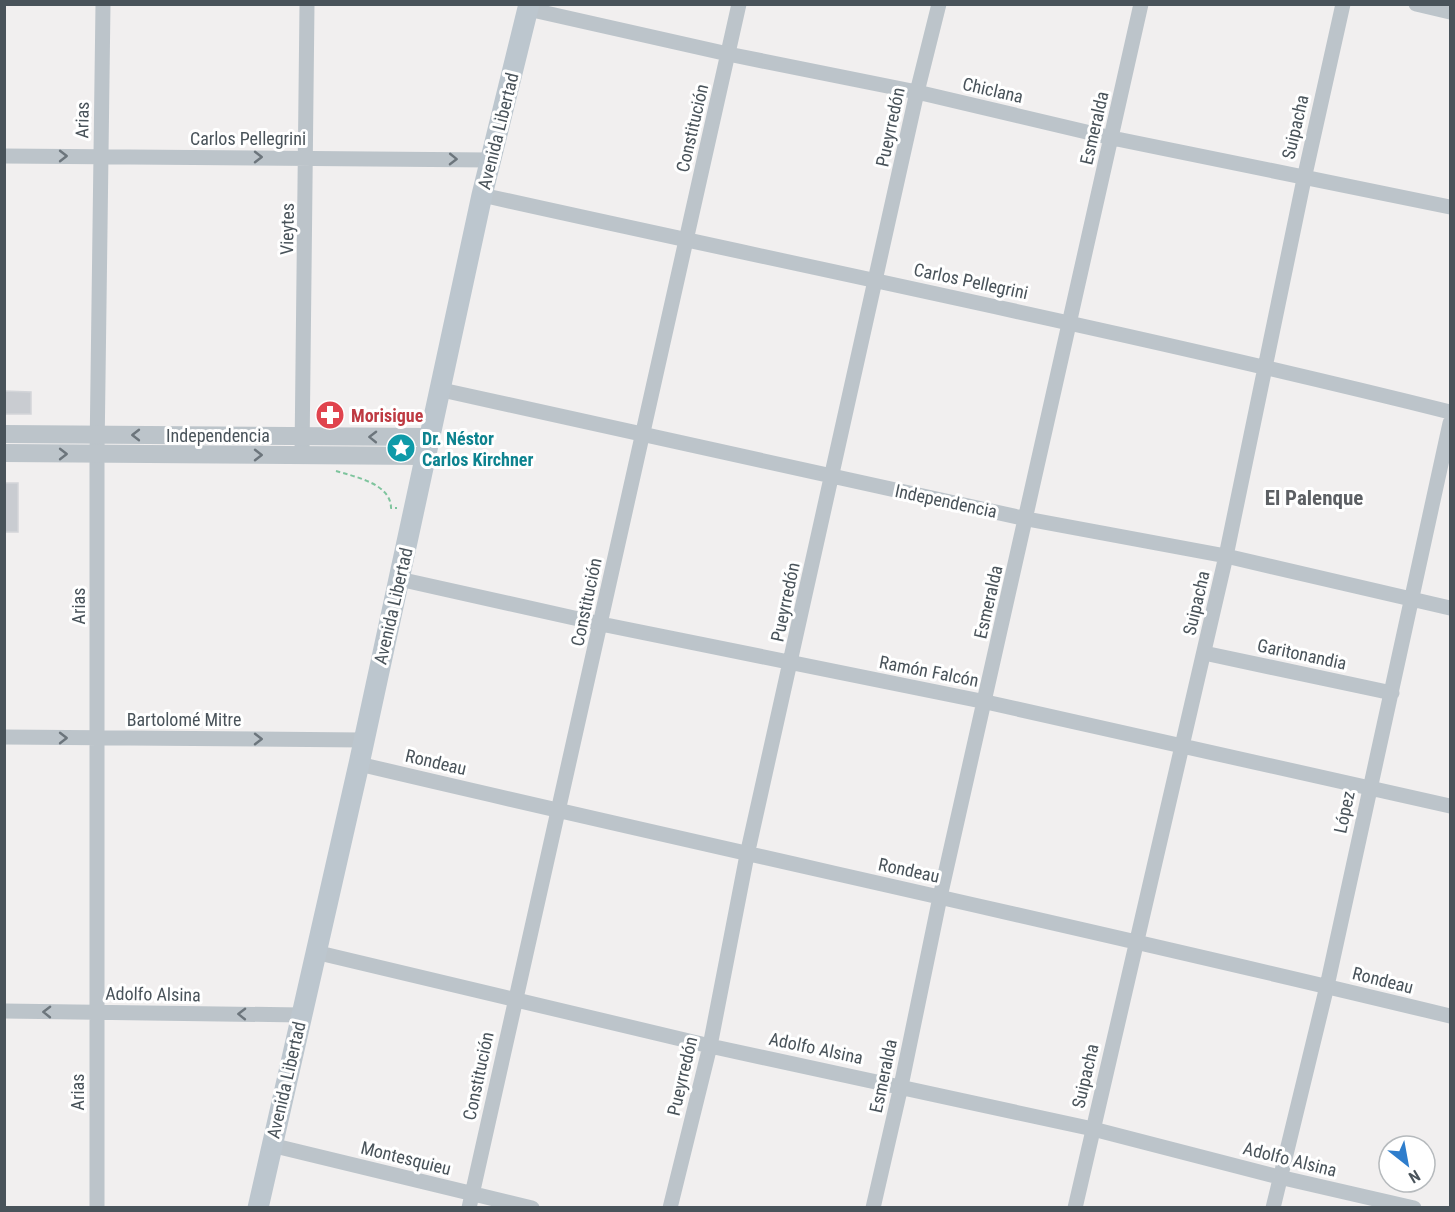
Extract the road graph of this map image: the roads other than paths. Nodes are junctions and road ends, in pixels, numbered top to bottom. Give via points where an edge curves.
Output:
1 (103, 4) edge
2 (307, 4) edge
3 (739, 4) edge
4 (939, 4) edge
5 (1141, 4) edge
6 (1343, 4) edge
7 (1416, 4) edge
8 (528, 7) edge
9 (1450, 12) edge
10 (728, 54) junction
11 (917, 92) junction
12 (1112, 138) junction
13 (4, 156) edge
14 (101, 156) junction
15 (307, 158) junction
16 (490, 160) junction
17 (1304, 179) junction
18 (482, 195) junction
19 (1450, 207) edge
20 (686, 240) junction
21 (876, 282) junction
22 (1069, 322) junction
23 (1267, 367) junction
24 (442, 390) junction
25 (1450, 412) edge
26 (1450, 423) edge
27 (4, 434) edge
28 (97, 435) junction
29 (642, 435) junction
30 (303, 436) junction
31 (429, 446) junction
32 (4, 453) edge
33 (97, 454) junction
34 (302, 455) junction
35 (832, 476) junction
36 (1027, 519) junction
37 (1226, 556) junction
38 (399, 579) junction
39 (1413, 601) junction
40 (1450, 608) edge
41 (601, 624) junction
42 (1204, 653) junction
43 (791, 663) junction
44 (1392, 693) junction
45 (986, 702) junction
46 (4, 737) edge
47 (97, 738) junction
48 (363, 740) junction
49 (1181, 748) junction
50 (359, 764) junction
51 (1369, 788) junction
52 (1450, 806) edge
53 (559, 811) junction
54 (747, 855) junction
55 (940, 897) junction
56 (1136, 940) junction
57 (315, 952) junction
58 (1327, 986) junction
59 (515, 1001) junction
60 (4, 1011) edge
61 (96, 1012) junction
62 (301, 1015) junction
63 (1450, 1016) edge
64 (710, 1046) junction
65 (902, 1086) junction
66 (1093, 1129) junction
67 (272, 1145) junction
68 (1279, 1177) junction
69 (471, 1201) edge
70 (97, 1208) edge
71 (258, 1208) edge
72 (532, 1208) edge
73 (670, 1208) edge
74 (873, 1208) edge
75 (1074, 1208) edge
76 (1272, 1208) edge
77 (1414, 1208) edge

1 - 14 street, Arias
2 - 15 street, Vieytes
3 - 10 street, Constitución
4 - 11 street, Pueyrredón
5 - 12 street, Esmeralda
6 - 17 street, Suipacha
7 - 9 street
8 - 10 street, Chiclana
8 - 16 main road, Avenida Libertad
10 - 11 street, Chiclana
10 - 20 street, Constitución
11 - 12 street, Chiclana
11 - 21 street, Pueyrredón
12 - 17 street, Chiclana
12 - 22 street, Esmeralda
13 -> 14 street, Carlos Pellegrini
14 -> 15 street, Carlos Pellegrini
14 - 28 street, Arias
15 -> 16 street, Carlos Pellegrini
15 - 30 street, Vieytes
16 - 18 main road, Avenida Libertad
17 - 19 street, Chiclana
17 - 23 street, Suipacha
18 - 20 street, Carlos Pellegrini
18 - 24 main road, Avenida Libertad
20 - 21 street, Carlos Pellegrini
20 - 29 street, Constitución
21 - 22 street, Carlos Pellegrini
21 - 35 street, Pueyrredón
22 - 23 street, Carlos Pellegrini
22 - 36 street, Esmeralda
23 - 25 street, Carlos Pellegrini
23 - 37 street, Suipacha
24 - 29 street, Independencia
24 - 31 main road, Avenida Libertad
26 - 39 street, López
27 - 28 street, Independencia
30 -> 28 street, Independencia
28 - 33 street, Arias
29 - 35 street, Independencia
29 - 41 street, Constitución
31 -> 30 street, Independencia
30 - 34 street, Vieytes
31 - 34 street, Independencia
31 - 38 main road, Avenida Libertad
32 -> 33 street, Independencia
33 -> 34 street, Independencia
33 - 47 street, Arias
35 - 36 street, Independencia
35 - 43 street, Pueyrredón
36 - 37 street, Independencia
36 - 45 street, Esmeralda
37 - 39 street, Independencia
37 - 42 street, Suipacha
38 - 41 street, Ramón Falcón
38 - 48 main road, Avenida Libertad
39 - 40 street, Independencia
39 - 44 street, López
41 - 43 street, Ramón Falcón
41 - 53 street, Constitución
42 - 44 street, Garitonandia
42 - 49 street, Suipacha
43 - 45 street, Ramón Falcón
43 - 54 street, Pueyrredón
44 - 51 street, López
45 - 49 street, Ramón Falcón
45 - 55 street, Esmeralda
46 -> 47 street, Bartolomé Mitre
47 -> 48 street, Bartolomé Mitre
47 - 61 street, Arias
48 - 50 main road, Avenida Libertad
49 - 51 street, Ramón Falcón
49 - 56 street, Suipacha
50 - 53 street, Rondeau
50 - 57 main road, Avenida Libertad
51 - 52 street, Ramón Falcón
51 - 58 street, López
53 - 54 street, Rondeau
53 - 59 street, Constitución
54 - 55 street, Rondeau
54 - 64 street, Pueyrredón
55 - 56 street, Rondeau
55 - 65 street, Esmeralda
56 - 58 street, Rondeau
56 - 66 street, Suipacha
57 - 59 street, Adolfo Alsina
57 - 62 main road, Avenida Libertad
58 - 63 street, Rondeau
58 - 68 street, López
59 - 64 street, Adolfo Alsina
59 - 69 street, Constitución
61 -> 60 street, Adolfo Alsina
62 -> 61 street, Adolfo Alsina
61 - 70 street, Arias
62 - 67 main road, Avenida Libertad
64 - 65 street, Adolfo Alsina
64 - 73 street, Pueyrredón
65 - 66 street, Adolfo Alsina
65 - 74 street, Esmeralda
66 - 68 street, Adolfo Alsina
66 - 75 street, Suipacha
67 - 69 street, Montesquieu
67 - 71 main road, Avenida Libertad
68 - 76 street, López
68 - 77 street, Adolfo Alsina
69 - 72 street, Montesquieu

